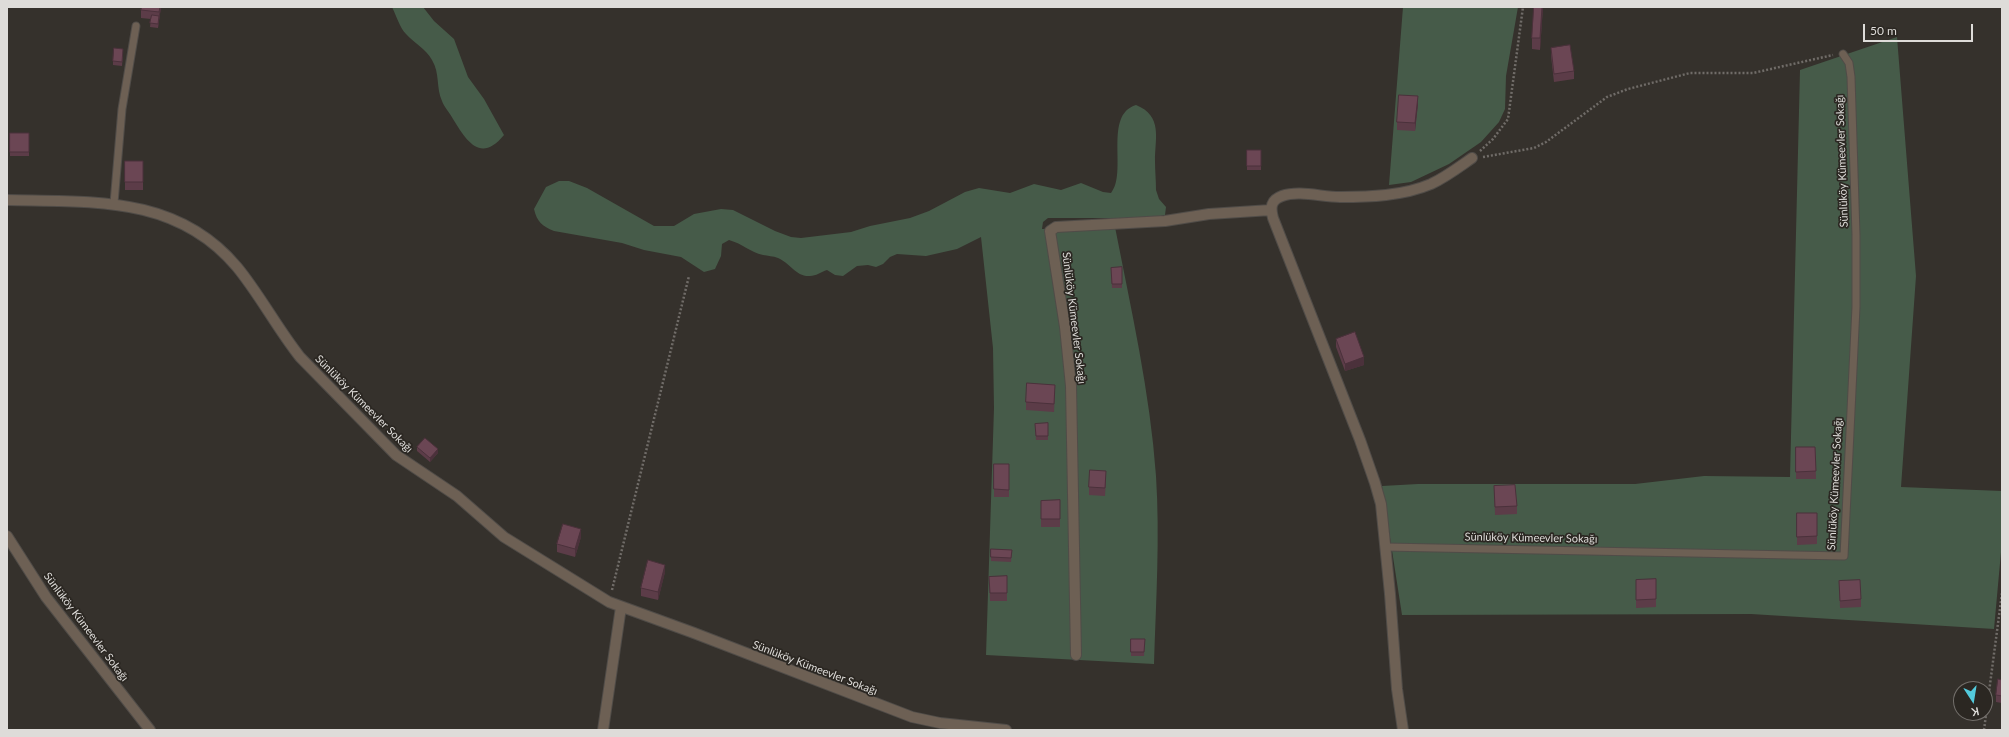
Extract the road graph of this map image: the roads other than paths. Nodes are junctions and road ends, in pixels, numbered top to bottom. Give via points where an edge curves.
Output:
1 (136, 26) dead end
2 (1843, 54) road end
3 (1472, 158) road end
4 (7, 200) edge
5 (114, 203) junction
6 (1271, 210) junction
7 (7, 536) edge
8 (1385, 547) junction
9 (621, 607) junction
10 (1076, 655) dead end
11 (150, 730) edge
12 (603, 730) edge
13 (1006, 730) edge
14 (1403, 730) edge

1 - 5 lane via 122,109
2 - 8 lane, Sünlüköy Kümeevler Sokağı via 1849,64 1851,77 1856,235 1854,368 1844,556
3 - 6 street via 1446,176 1413,190 1347,196 1284,195 1276,198
4 - 5 street, Sünlüköy Kümeevler Sokağı
5 - 9 street, Sünlüköy Kümeevler Sokağı via 177,219 210,242 238,268 286,340 396,455 457,496 504,537
6 - 8 street via 1369,464 1381,504
6 - 10 street, Sünlüköy Kümeevler Sokağı via 1209,214 1164,221 1056,227 1050,231 1071,386
7 - 11 street, Sünlüköy Kümeevler Sokağı via 46,597
8 - 14 street via 1394,663
9 - 12 street
9 - 13 street, Sünlüköy Kümeevler Sokağı via 912,718

